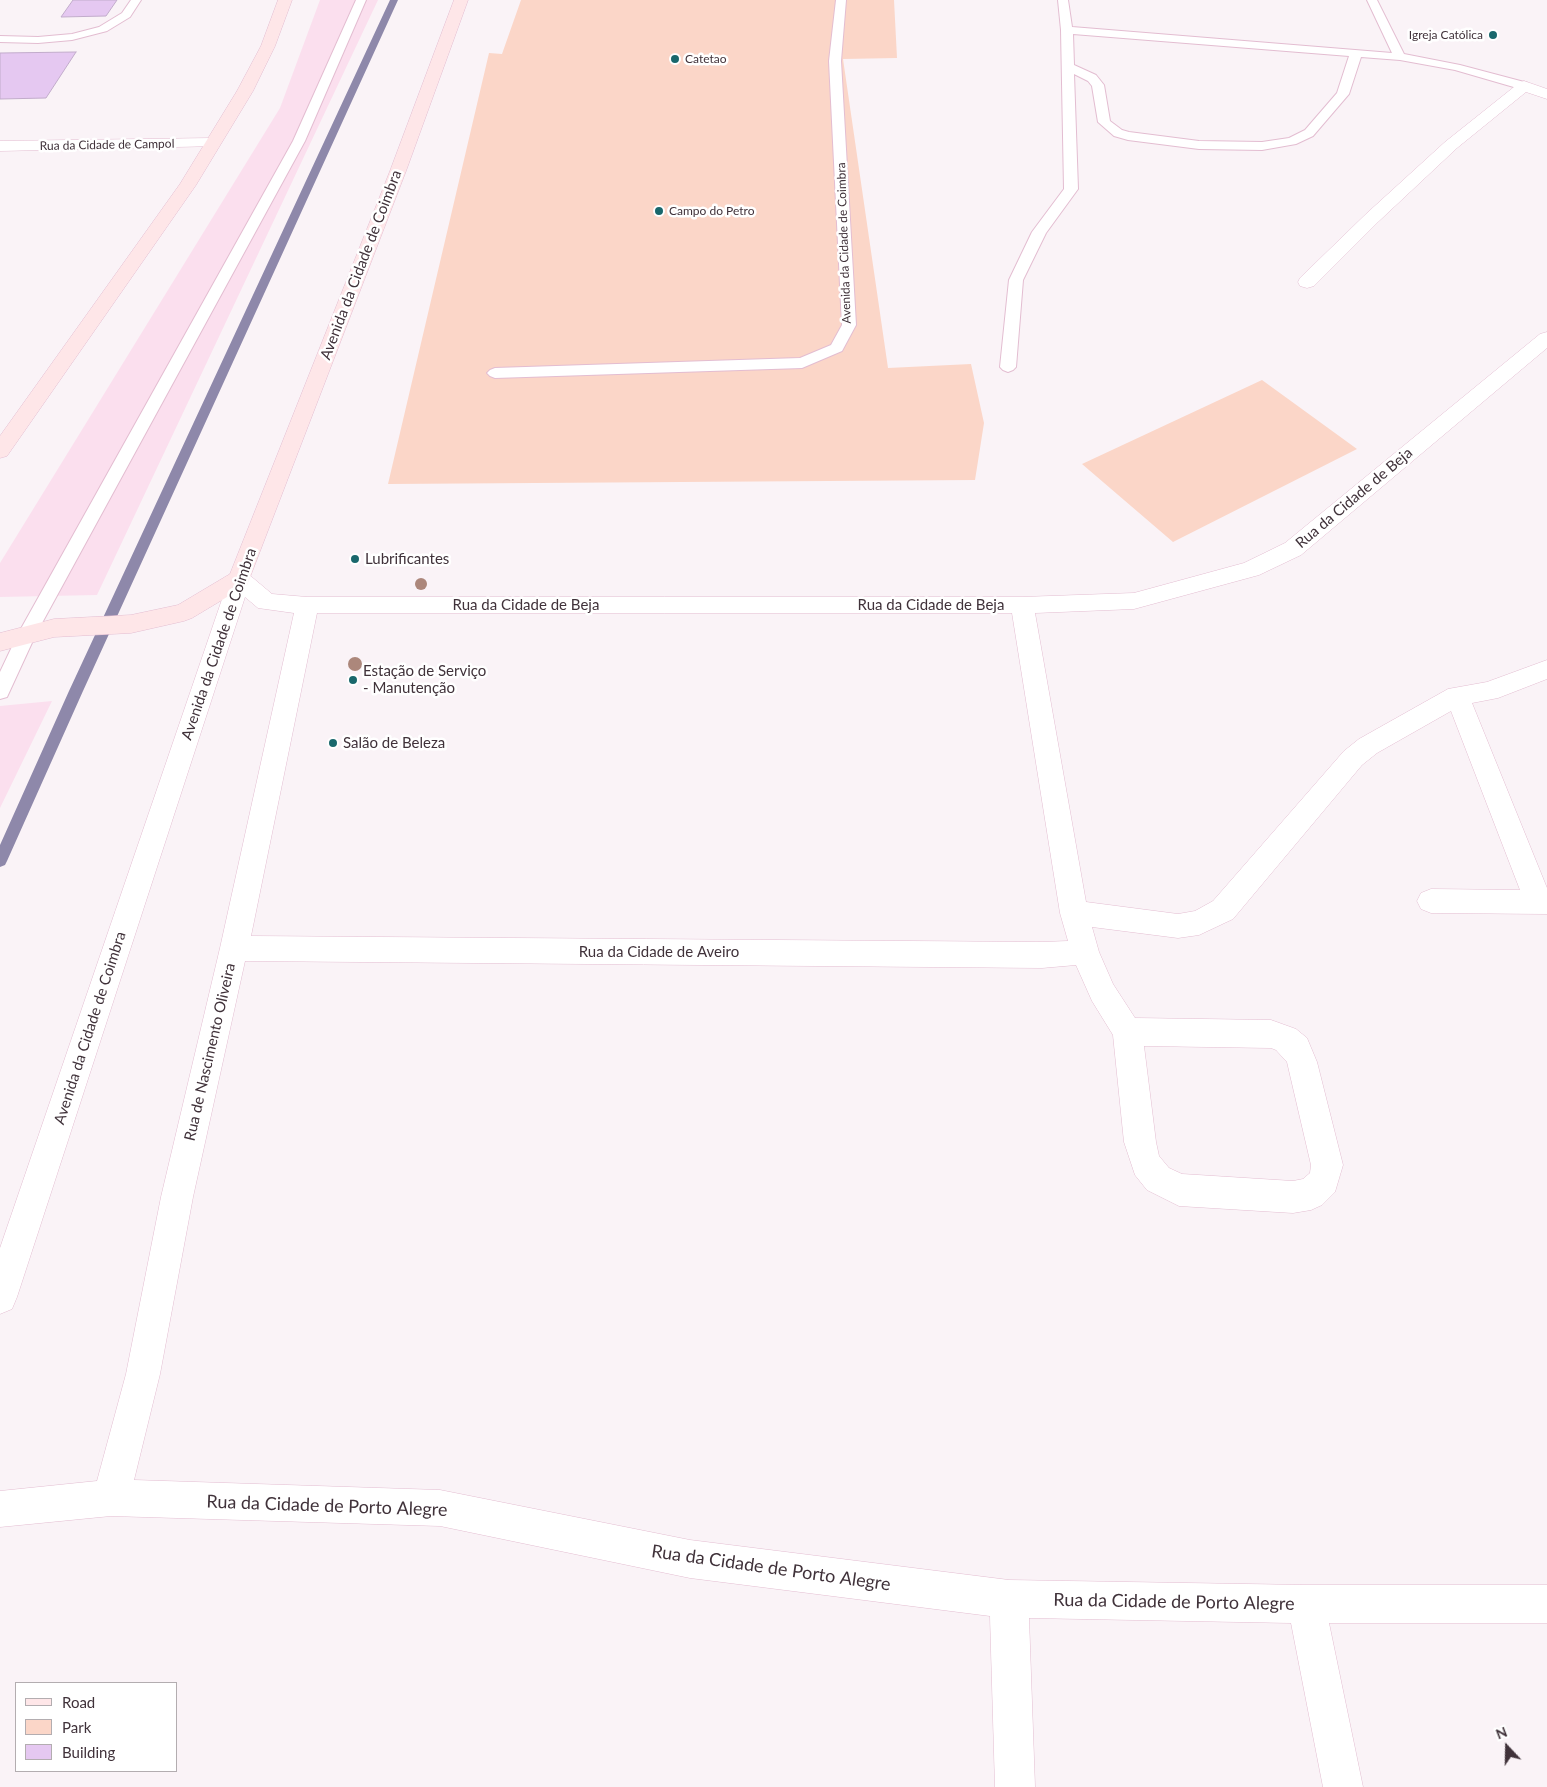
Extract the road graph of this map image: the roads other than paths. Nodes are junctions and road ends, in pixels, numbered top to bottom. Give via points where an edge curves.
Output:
1 (136, 0) edge
2 (285, 0) edge
3 (361, 0) edge
4 (461, 0) edge
5 (841, 0) edge
6 (1063, 0) edge
7 (1372, 0) edge
8 (1067, 30) junction
9 (0, 40) edge
10 (1356, 54) junction
11 (1400, 57) junction
12 (1068, 66) junction
13 (1524, 86) junction
14 (1547, 94) edge
15 (213, 143) junction
16 (0, 146) edge
17 (1307, 282) dead end
18 (1547, 338) edge
19 (1008, 367) dead end
20 (494, 373) dead end
21 (3, 441) edge
22 (239, 579) junction
23 (307, 605) junction
24 (1022, 605) junction
25 (27, 634) junction
26 (0, 642) edge
27 (1547, 669) edge
28 (0, 692) edge
29 (1457, 696) junction
30 (1431, 901) dead end
31 (1543, 902) edge
32 (1074, 913) junction
33 (234, 948) junction
34 (1085, 952) junction
35 (1127, 1032) junction
36 (0, 1297) edge
37 (110, 1498) junction
38 (2, 1514) edge
39 (1009, 1599) junction
40 (1306, 1604) junction
41 (1547, 1604) edge
42 (1015, 1787) edge
43 (1343, 1787) edge

1 - 9 lane via 126,15 103,29 72,37
2 - 15 main road via 268,46
3 - 25 lane via 299,141
4 - 22 main road, Avenida da Cidade de Coimbra
5 - 20 lane, Avenida da Cidade de Coimbra via 835,61 849,325 837,348 802,363
6 - 8 lane
7 - 11 lane
8 - 10 lane
8 - 12 lane
10 - 11 lane
10 - 12 lane via 1342,94 1309,133 1292,141 1262,146 1199,144 1118,133 1104,122 1098,85 1092,78
11 - 13 lane via 1456,67
12 - 19 lane via 1071,189 1039,232 1016,280
13 - 14 street
13 - 17 street via 1451,145
15 - 16 street, Rua da Cidade de Campol
15 - 21 main road via 188,185
18 - 24 street, Rua da Cidade de Beja via 1293,550 1251,569 1134,601
22 - 23 street, Rua da Cidade de Beja via 266,602
22 - 25 main road via 184,612 131,624 54,628
22 - 36 street, Avenida da Cidade de Coimbra
23 - 24 street, Rua da Cidade de Beja
23 - 33 street, Rua de Nascimento Oliveira
24 - 32 street
25 - 26 main road
25 - 28 lane
27 - 29 street via 1489,691
29 - 31 street
29 - 32 street via 1368,746 1353,758 1223,910 1200,923 1178,926
30 - 31 street
32 - 34 street
33 - 34 street, Rua da Cidade de Aveiro via 1042,955
33 - 37 street, Rua de Nascimento Oliveira via 177,1197 143,1374
34 - 35 street via 1102,992
35 - 35 street via 1271,1034 1286,1039 1296,1048 1302,1062 1327,1165 1324,1181 1311,1194 1293,1197 1179,1190 1158,1179 1146,1164 1140,1142
37 - 38 street, Rua da Cidade de Porto Alegre
37 - 39 street, Rua da Cidade de Porto Alegre via 440,1508 690,1559
39 - 40 street, Rua da Cidade de Porto Alegre
39 - 42 street
40 - 41 street, Rua da Cidade de Porto Alegre
40 - 43 street

